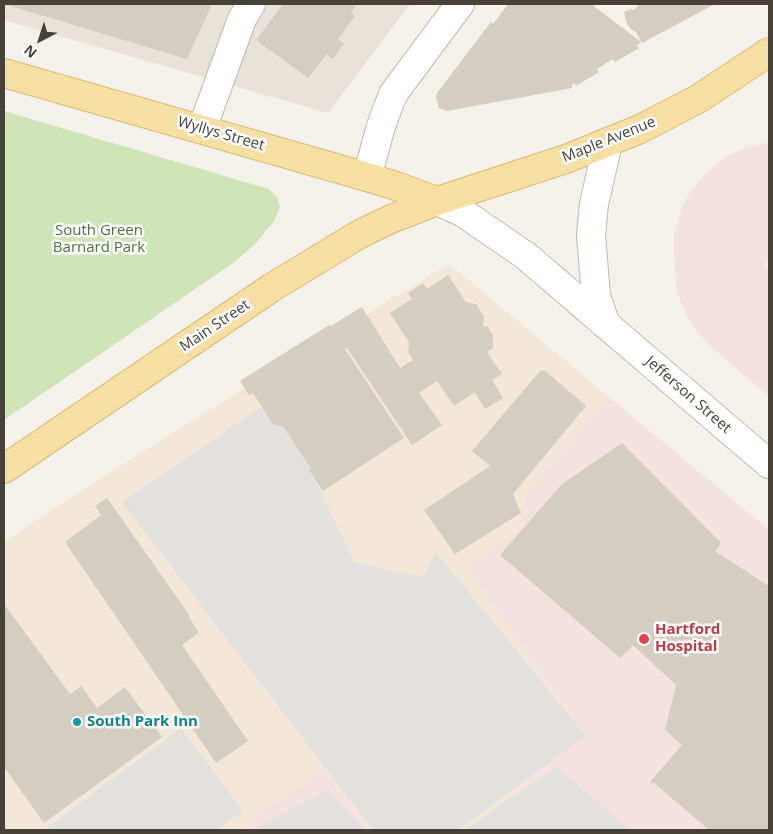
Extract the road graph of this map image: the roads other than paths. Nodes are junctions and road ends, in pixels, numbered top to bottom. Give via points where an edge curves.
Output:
1 (250, 4) edge
2 (460, 4) edge
3 (769, 52) edge
4 (4, 73) edge
5 (202, 129) junction
6 (608, 143) junction
7 (367, 177) junction
8 (437, 201) junction
9 (606, 325) junction
10 (769, 464) edge
11 (4, 469) edge

1 - 5 street
2 - 7 street via 393,94
3 - 6 main road, Maple Avenue via 680,109
4 - 5 main road, Wyllys Street
5 - 7 main road, Wyllys Street
6 - 8 main road, Maple Avenue
6 - 9 street via 594,204 591,235 596,296
7 - 8 main road, Wyllys Street
8 - 9 street, Jefferson Street via 462,212 506,241
8 - 11 main road, Main Street via 376,226 271,288
9 - 10 street, Jefferson Street

